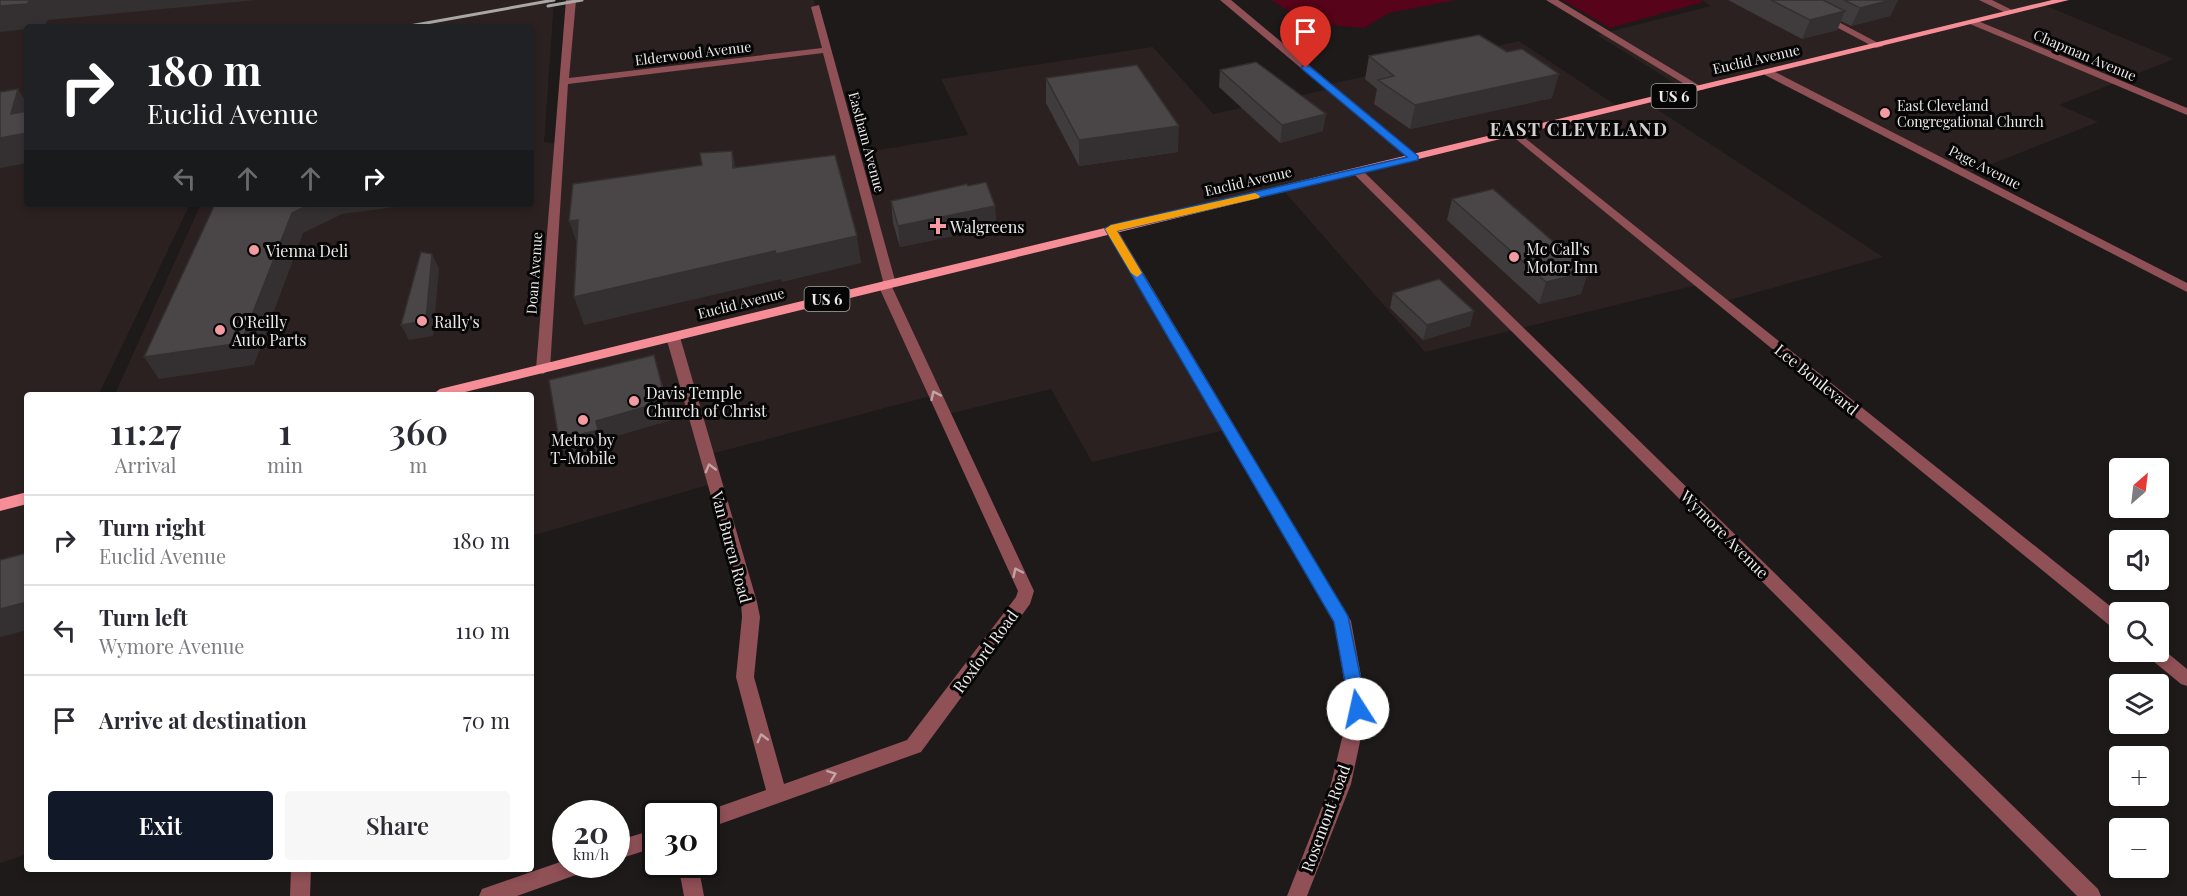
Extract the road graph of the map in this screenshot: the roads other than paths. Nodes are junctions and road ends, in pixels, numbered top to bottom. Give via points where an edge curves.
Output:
1 (571, 0) edge
2 (1225, 0) edge
3 (1551, 0) edge
4 (1790, 0) edge
5 (1984, 0) edge
6 (2064, 0) edge
7 (816, 7) dead end
8 (2011, 12) junction
9 (1973, 22) junction
10 (1880, 46) junction
11 (826, 50) junction
12 (1769, 72) junction
13 (563, 82) junction
14 (1700, 89) junction
15 (2187, 112) edge
16 (1515, 134) junction
17 (1414, 158) junction
18 (1358, 172) junction
19 (1111, 229) junction
20 (887, 284) junction
21 (2187, 288) edge
22 (673, 337) junction
23 (543, 369) junction
24 (448, 392) edge
25 (24, 499) edge
26 (0, 505) edge
27 (2109, 615) edge
28 (2166, 662) edge
29 (2187, 679) edge
30 (777, 795) junction
31 (720, 815) edge
32 (301, 872) edge
33 (552, 874) edge
34 (691, 878) edge
35 (300, 896) edge
36 (489, 896) edge
37 (694, 896) edge
38 (1297, 896) edge
39 (2091, 896) edge

1 - 13 street, Doan Avenue
2 - 17 street
3 - 14 street
4 - 10 street
5 - 8 street
6 - 8 main road, Euclid Avenue / US 6
7 - 11 street, Eastham Avenue
8 - 9 main road, Euclid Avenue / US 6
9 - 10 main road, Euclid Avenue / US 6
9 - 15 street, Chapman Avenue
10 - 12 main road, Euclid Avenue / US 6
11 - 13 street, Elderwood Avenue
11 - 20 street, Eastham Avenue
12 - 14 main road, Euclid Avenue / US 6
12 - 21 street, Page Avenue
13 - 23 street, Doan Avenue
14 - 16 main road, Euclid Avenue / US 6
16 - 17 main road, Euclid Avenue / US 6
16 - 27 street, Lee Boulevard
17 - 18 main road, Euclid Avenue / US 6
18 - 19 main road, Euclid Avenue / US 6
18 - 39 street, Wymore Avenue
19 - 20 main road, Euclid Avenue / US 6
19 - 38 street, Rosemont Road via 1342,621 1358,709 1341,784
20 - 22 main road, Euclid Avenue / US 6
30 -> 20 street, Roxford Road via 914,746 1026,591
22 - 23 main road, Euclid Avenue / US 6
30 -> 22 street, Van Buren Road via 745,677 749,602
23 - 24 main road, Euclid Avenue / US 6
25 - 26 main road
28 - 29 street
30 - 31 street, Roxford Road
32 - 35 street
33 - 36 street
34 - 37 street

